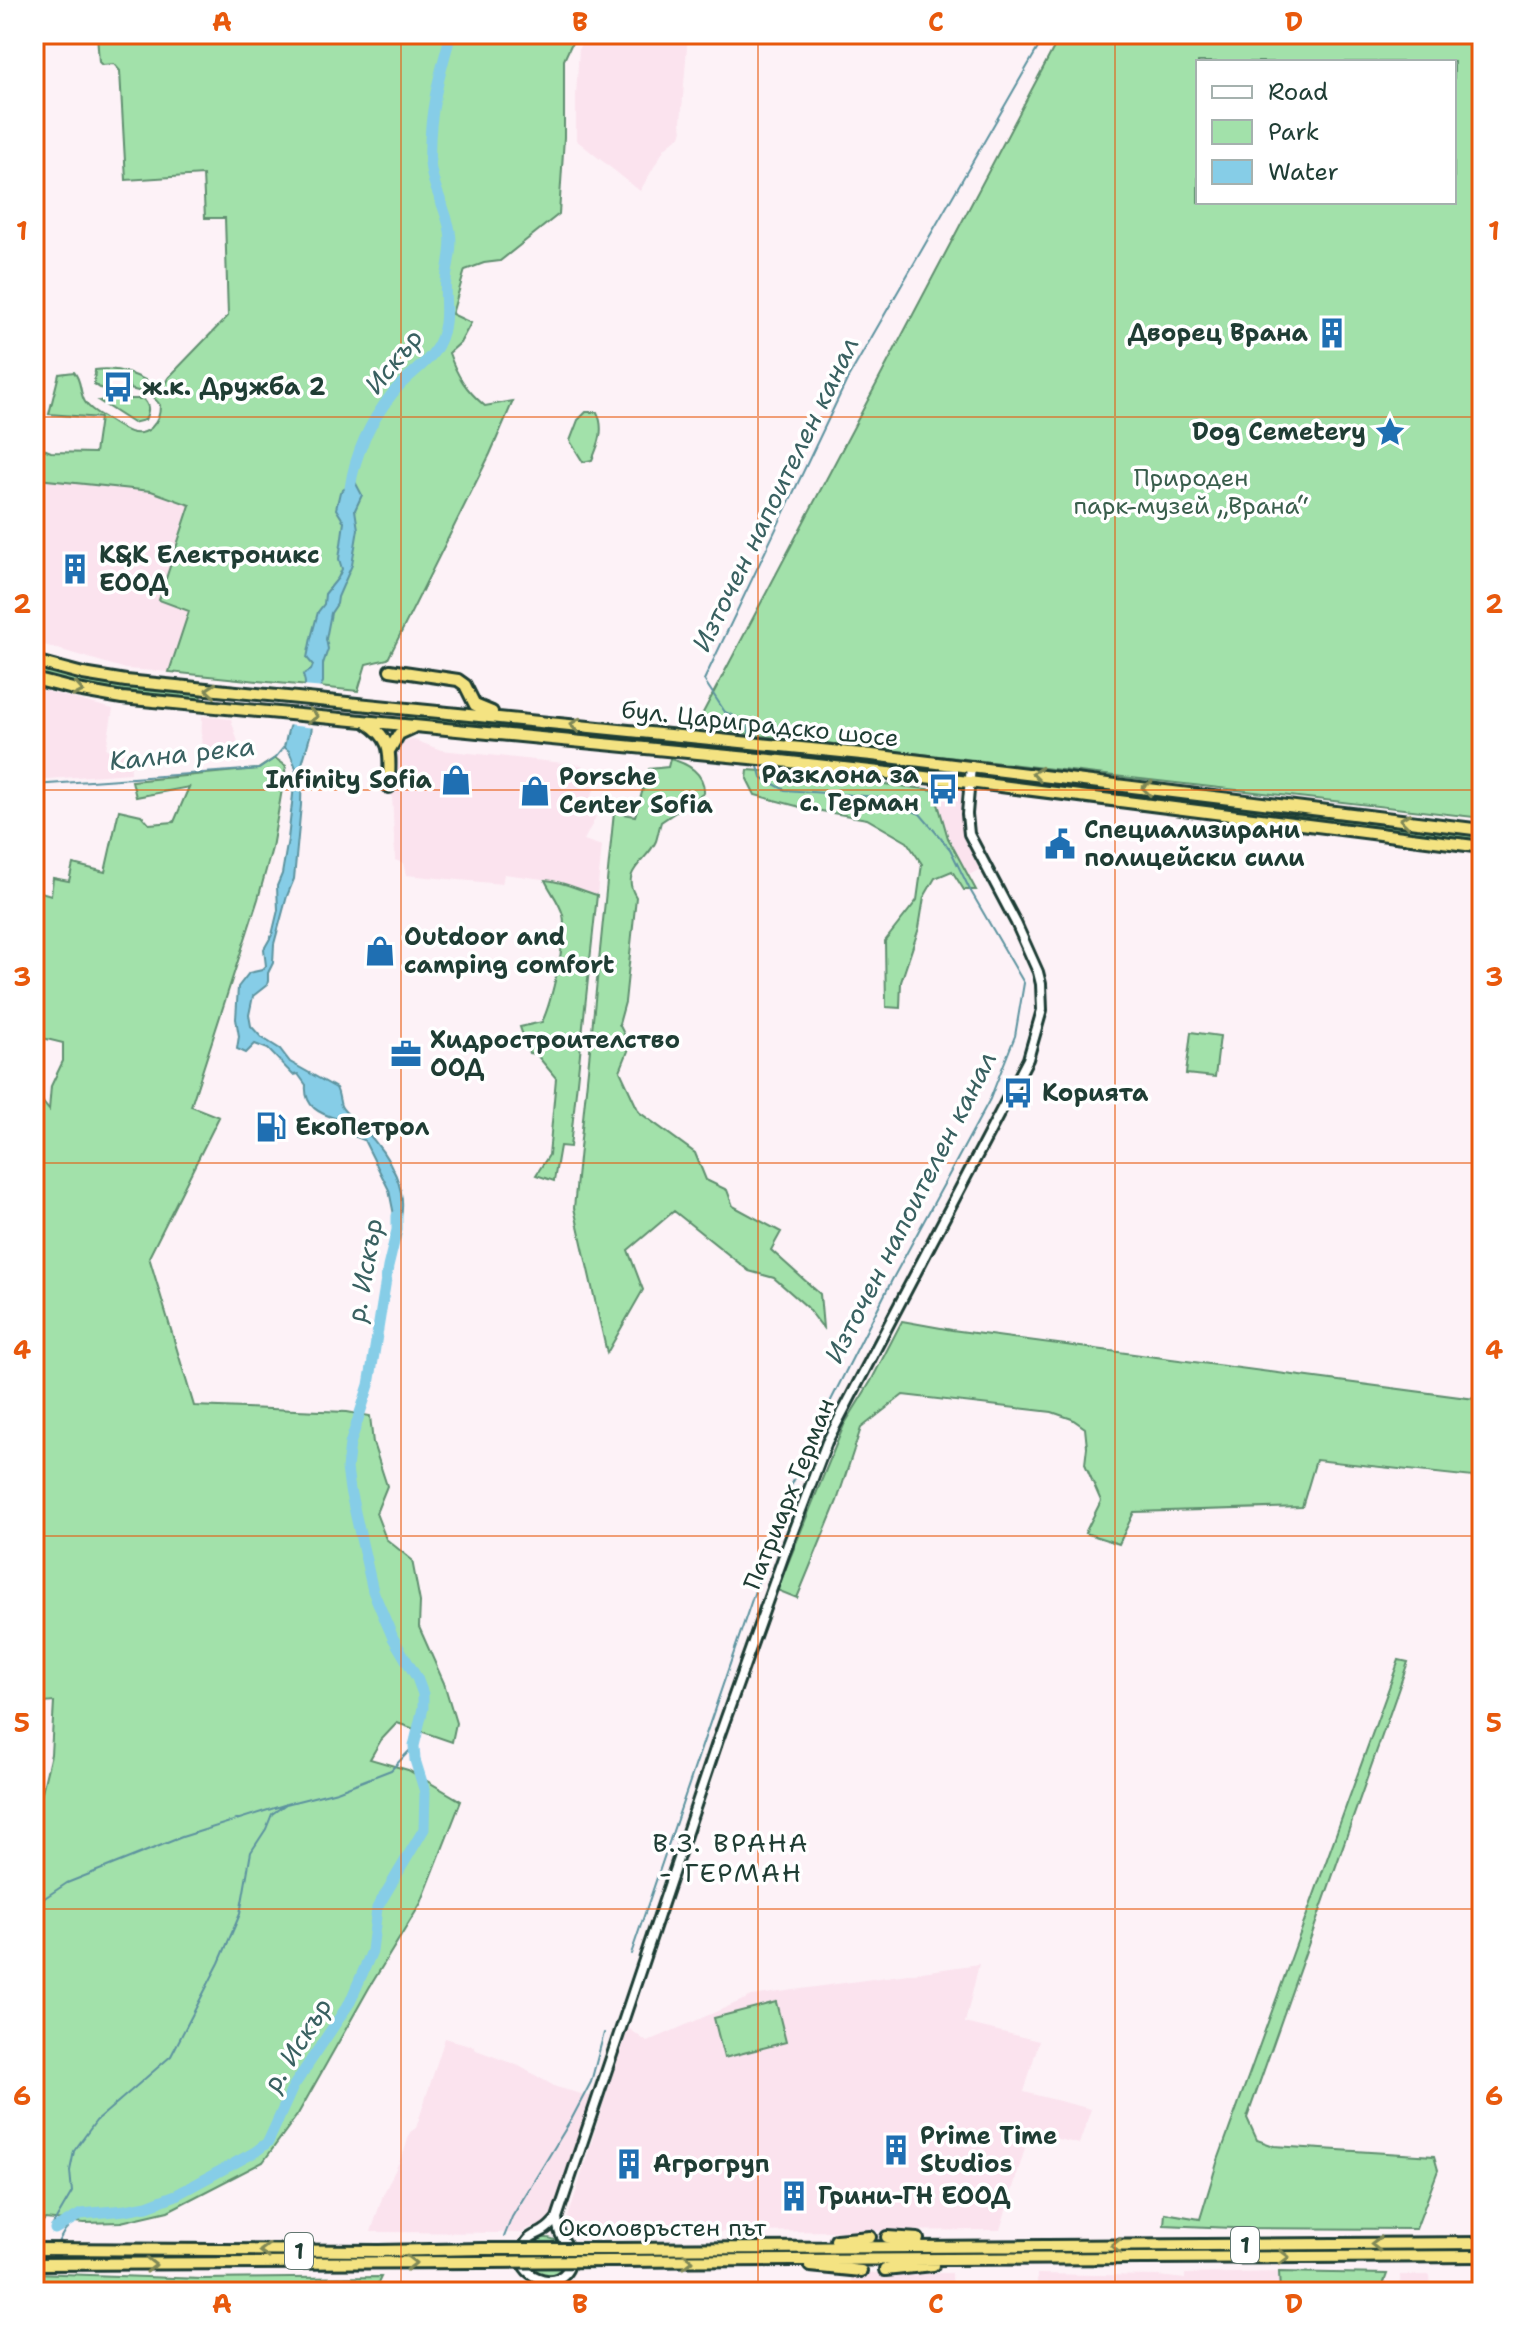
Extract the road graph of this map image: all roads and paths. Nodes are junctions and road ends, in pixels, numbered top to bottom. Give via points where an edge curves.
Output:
1 (34, 661) edge
2 (390, 670) dead end
3 (34, 679) edge
4 (469, 696) junction
5 (423, 710) junction
6 (525, 720) junction
7 (365, 721) junction
8 (416, 726) junction
9 (389, 751) junction
10 (971, 766) junction
11 (969, 782) junction
12 (389, 787) dead end
13 (1482, 830) edge
14 (1482, 847) edge
15 (557, 2218) junction
16 (542, 2232) junction
17 (561, 2236) junction
18 (1482, 2236) edge
19 (870, 2237) dead end
20 (887, 2237) dead end
21 (1482, 2243) edge
22 (1418, 2244) junction
23 (1007, 2246) junction
24 (745, 2247) junction
25 (34, 2249) edge
26 (1408, 2256) junction
27 (1482, 2256) edge
28 (982, 2259) junction
29 (748, 2261) junction
30 (1482, 2263) edge
31 (34, 2264) edge
32 (885, 2270) dead end
33 (861, 2271) dead end
34 (533, 2277) junction
35 (545, 2281) junction
36 (534, 2290) edge

5 -> 1 highway, бул. Цариградско шосе via 111,679
2 - 4 highway via 458,680
3 -> 7 highway, бул. Цариградско шосе via 122,698
4 - 5 highway via 458,706
4 - 6 highway via 480,709
5 - 6 highway, бул. Цариградско шосе
10 -> 6 highway, бул. Цариградско шосе
7 - 8 highway, бул. Цариградско шосе
7 - 9 highway via 382,734
8 - 9 highway via 399,734
8 - 11 highway, бул. Цариградско шосе
9 - 12 highway
10 - 11 street, Патриарх Герман
13 -> 10 highway, бул. Цариградско шосе
11 - 14 highway, бул. Цариградско шосе
11 - 15 street, Патриарх Герман via 969,834 1038,972 1042,1010 1036,1034 1028,1059 827,1442 718,1740
15 - 16 street
15 - 17 street
16 - 17 street
16 - 34 street via 529,2239 522,2252
17 - 35 street via 570,2249 569,2264 558,2278
18 - 22 highway
19 - 24 highway
20 - 23 highway
21 - 22 highway, Околовръстен път / 1
22 -> 23 highway, Околовръстен път / 1
23 - 24 highway, Околовръстен път / 1
24 -> 25 highway, Околовръстен път / 1, bridge
26 - 27 highway, Околовръстен път / 1
28 -> 26 highway, Околовръстен път / 1
26 - 30 highway
28 - 29 highway, Околовръстен път / 1
28 - 32 highway
31 -> 29 highway, Околовръстен път / 1, bridge
29 - 33 highway
34 - 35 street
34 - 36 street
35 - 36 street

